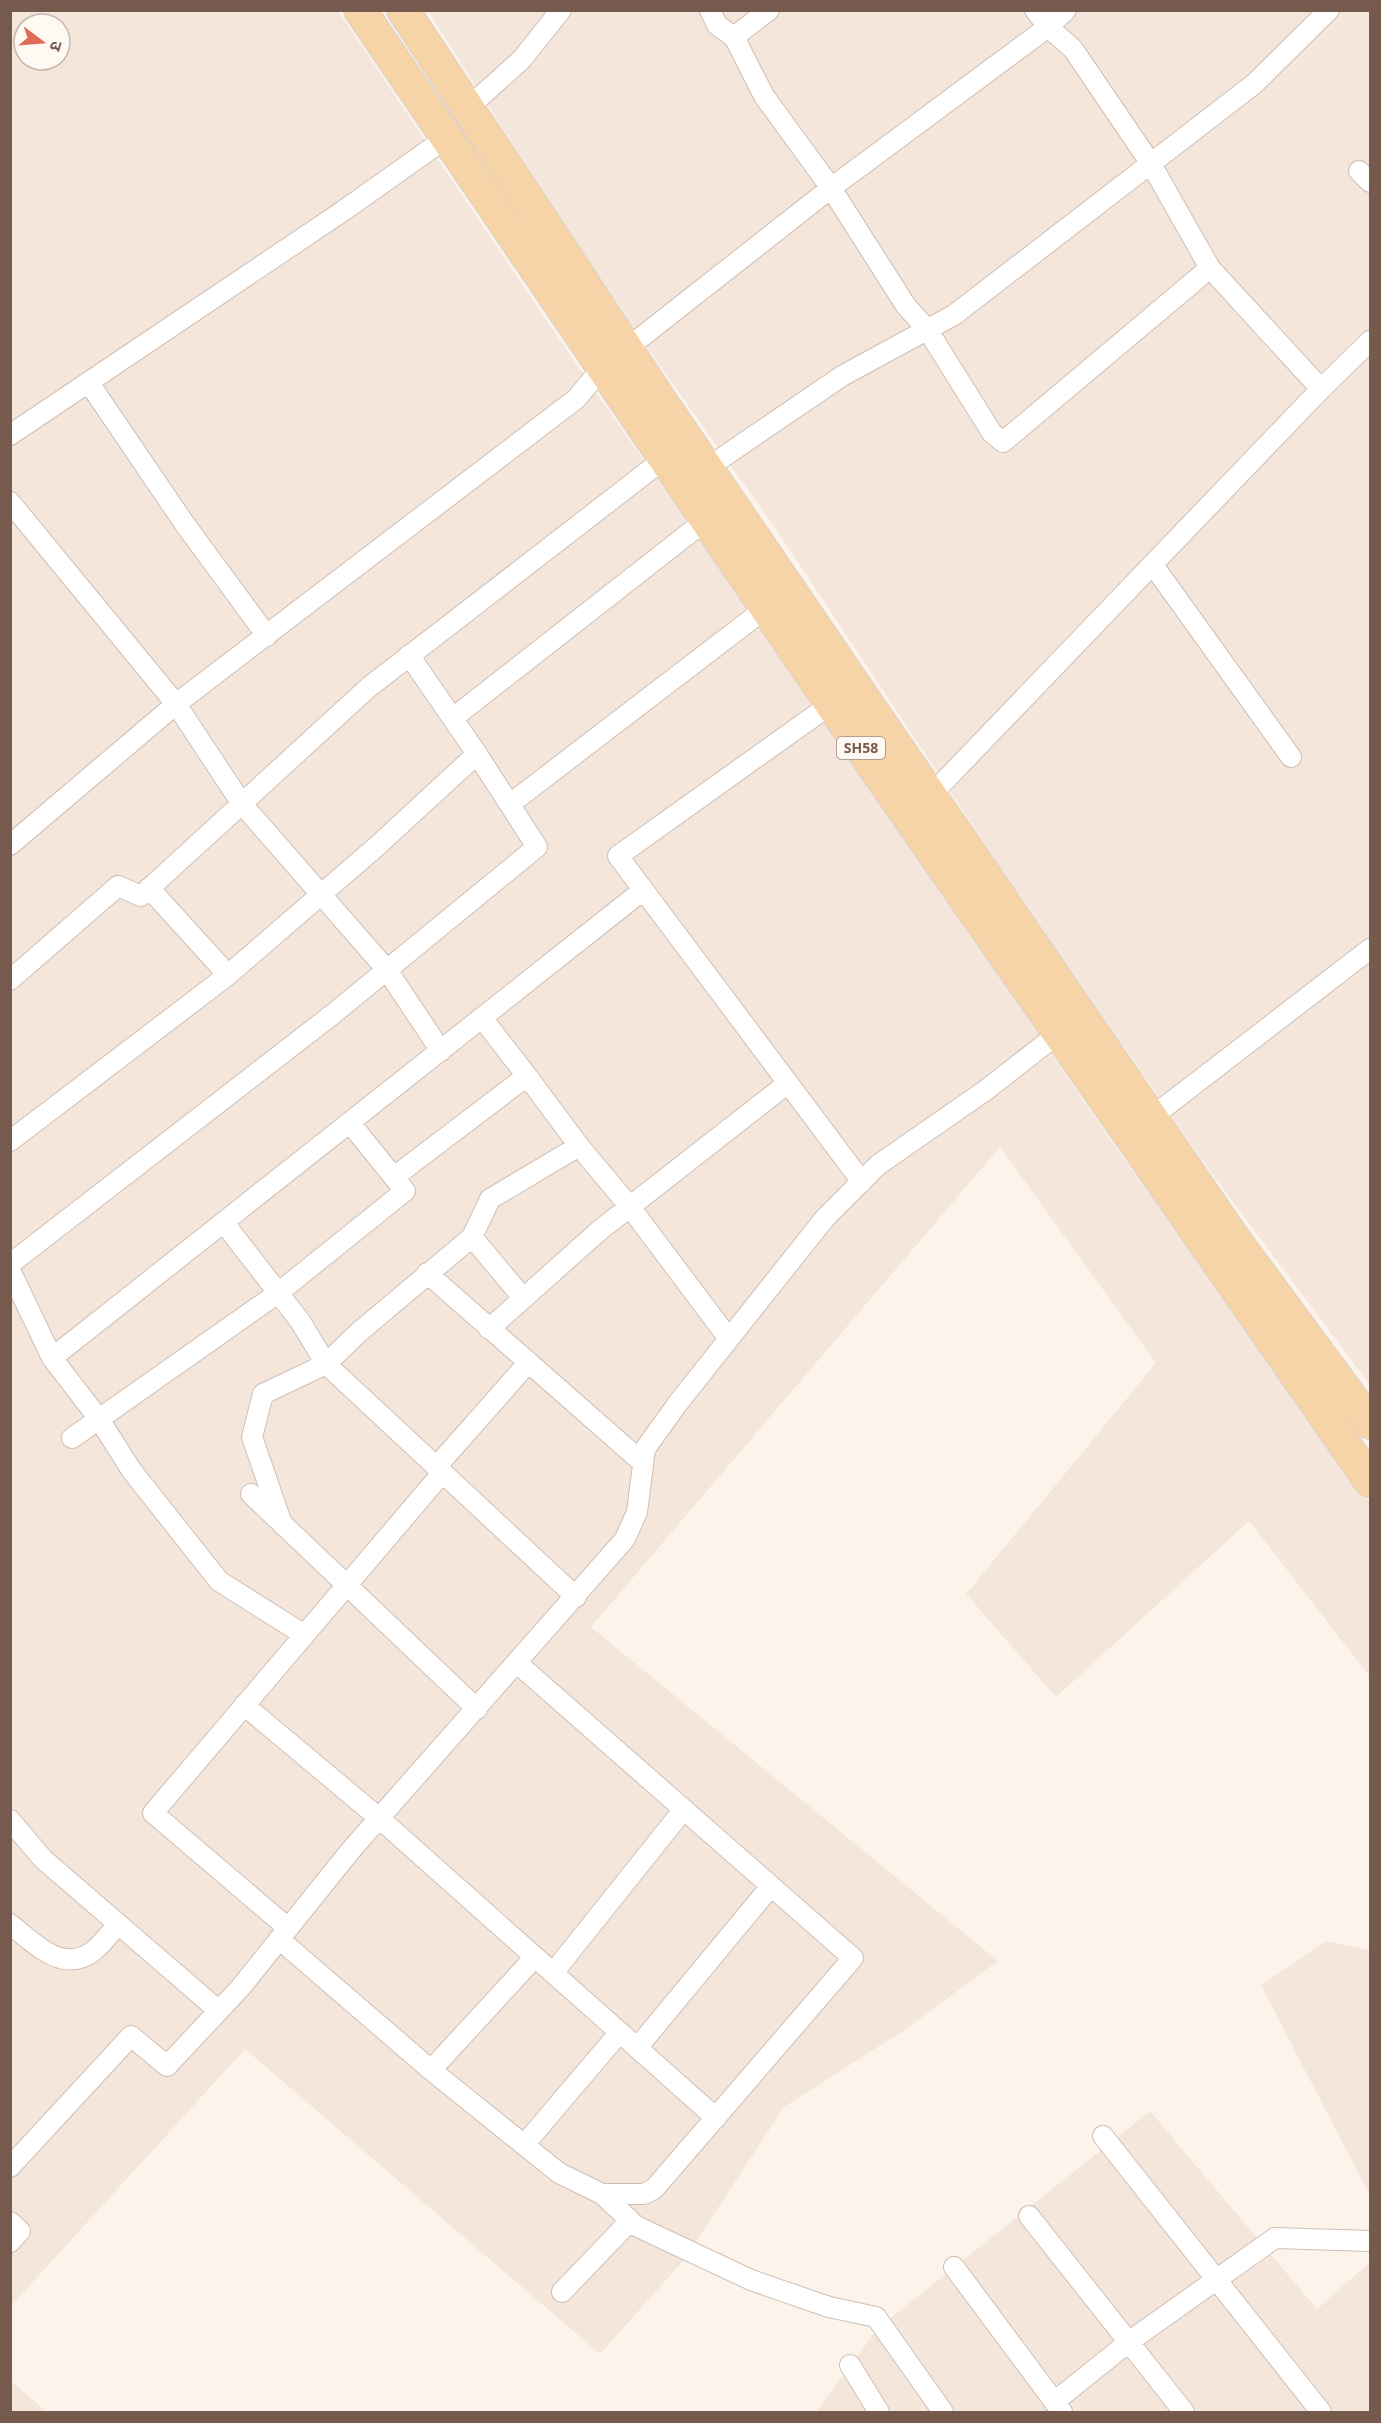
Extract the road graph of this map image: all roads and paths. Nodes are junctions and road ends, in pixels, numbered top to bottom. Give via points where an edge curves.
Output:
1 (360, 10) edge
2 (403, 10) edge
3 (561, 10) edge
4 (710, 10) edge
5 (769, 10) edge
6 (1035, 10) edge
7 (1066, 10) edge
8 (1329, 10) edge
9 (1048, 27) junction
10 (734, 37) junction
11 (468, 107) junction
12 (446, 138) junction
13 (1151, 164) junction
14 (831, 188) junction
15 (1210, 267) junction
16 (927, 329) junction
17 (1371, 341) edge
18 (627, 350) junction
19 (602, 368) junction
20 (89, 383) junction
21 (1321, 389) junction
22 (10, 435) edge
23 (664, 459) junction
24 (707, 468) junction
25 (10, 502) edge
26 (706, 520) junction
27 (1153, 565) junction
28 (766, 608) junction
29 (267, 636) junction
30 (409, 655) junction
31 (176, 704) junction
32 (831, 704) junction
33 (453, 718) junction
34 (477, 754) junction
35 (1292, 757) dead end
36 (931, 795) junction
37 (242, 804) junction
38 (510, 804) junction
39 (10, 845) edge
40 (149, 888) junction
41 (642, 891) junction
42 (320, 894) junction
43 (1371, 949) edge
44 (387, 970) junction
45 (228, 975) junction
46 (10, 980) edge
47 (482, 1018) junction
48 (1059, 1033) junction
49 (441, 1051) junction
50 (527, 1076) junction
51 (788, 1083) junction
52 (350, 1122) junction
53 (1141, 1126) junction
54 (10, 1141) edge
55 (579, 1146) junction
56 (394, 1177) junction
57 (862, 1182) junction
58 (630, 1207) junction
59 (224, 1223) junction
60 (472, 1237) junction
61 (10, 1264) edge
62 (10, 1270) edge
63 (428, 1273) junction
64 (278, 1293) junction
65 (524, 1298) junction
66 (489, 1329) junction
67 (729, 1338) junction
68 (52, 1358) junction
69 (528, 1363) junction
70 (326, 1364) junction
71 (99, 1419) junction
72 (1371, 1423) edge
73 (72, 1438) dead end
74 (643, 1463) junction
75 (440, 1468) junction
76 (1371, 1481) edge
77 (251, 1494) dead end
78 (282, 1524) junction
79 (346, 1584) junction
80 (576, 1598) junction
81 (303, 1634) junction
82 (518, 1663) junction
83 (244, 1705) junction
84 (477, 1709) junction
85 (684, 1809) junction
86 (379, 1818) junction
87 (10, 1820) edge
88 (771, 1886) junction
89 (10, 1924) edge
90 (118, 1924) junction
91 (284, 1934) junction
92 (535, 1957) junction
93 (553, 1973) junction
94 (219, 2011) junction
95 (620, 2032) junction
96 (638, 2048) junction
97 (431, 2070) junction
98 (716, 2118) junction
99 (1103, 2136) dead end
100 (524, 2145) junction
101 (10, 2167) edge
102 (602, 2194) junction
103 (1029, 2216) dead end
104 (630, 2221) junction
105 (10, 2222) edge
106 (1371, 2241) edge
107 (10, 2242) edge
108 (954, 2267) dead end
109 (1216, 2278) junction
110 (562, 2292) dead end
111 (1130, 2341) junction
112 (850, 2365) dead end
113 (1058, 2407) edge
114 (879, 2412) edge
115 (943, 2412) edge
116 (1184, 2412) edge
117 (1321, 2412) edge

1 - 12 main road, SH58
2 - 11 main road, SH58
3 - 11 street via 522,59
4 - 10 street via 717,25
5 - 10 street
6 - 9 street
7 - 9 street
8 - 13 street via 1254,84
9 - 13 street via 1073,49
9 - 14 street
10 - 14 street via 764,96
11 - 18 main road, SH58
12 - 19 main road, SH58
12 - 20 street
13 - 15 street
13 - 16 street via 954,315
14 - 16 street via 906,306
14 - 18 street
15 - 16 street via 1004,442 992,433
15 - 21 street
16 - 24 street via 842,376
17 - 21 street
18 - 19 street
18 - 24 main road, SH58
19 - 23 main road, SH58
19 - 29 street via 576,399
20 - 22 street
20 - 29 street
21 - 27 street
23 - 26 main road, SH58
23 - 30 street
24 - 36 main road, SH58
25 - 31 street
26 - 28 main road, SH58
26 - 33 street
27 - 35 street
27 - 36 street
28 - 32 main road, SH58
28 - 38 street
29 - 31 street
30 - 33 street
30 - 37 street
31 - 37 street
31 - 39 street
32 - 41 street via 618,856
32 - 48 main road, SH58
33 - 34 street
34 - 38 street
34 - 42 street
36 - 53 main road, SH58
37 - 40 street
37 - 42 street
38 - 44 street via 537,847
40 - 45 street
40 - 46 street via 141,896 118,886
41 - 47 street
41 - 51 street
42 - 44 street
42 - 45 street
43 - 53 street
44 - 49 street
44 - 61 street
45 - 54 street
47 - 49 street
47 - 50 street
48 - 53 main road, SH58
48 - 57 street via 986,1090 878,1165
49 - 52 street
50 - 55 street
50 - 56 street
51 - 57 street
51 - 58 street
52 - 56 street
52 - 59 street
53 - 72 main road, SH58 via 1235,1240
53 - 76 main road, SH58
55 - 58 street
55 - 60 street via 490,1199
56 - 64 street via 405,1191
57 - 67 street via 825,1218
58 - 65 street
58 - 67 street
59 - 64 street
59 - 68 street
60 - 63 street
60 - 65 street
62 - 68 street
63 - 66 street
63 - 70 street
64 - 70 street
64 - 71 street
65 - 66 street
66 - 69 street
67 - 74 street via 645,1449
68 - 71 street
69 - 74 street
69 - 75 street
70 - 75 street
70 - 78 street via 263,1394 252,1437
71 - 73 street
71 - 81 street via 132,1471 219,1581
74 - 80 street via 637,1512 625,1539
75 - 79 street
75 - 80 street
77 - 78 street
78 - 79 street
79 - 81 street
79 - 84 street
80 - 82 street
81 - 83 street
82 - 84 street
82 - 85 street
83 - 86 street
83 - 91 street via 153,1813
84 - 86 street
85 - 88 street
85 - 93 street
86 - 91 street
86 - 92 street
87 - 90 street via 43,1859
88 - 96 street
88 - 98 street via 853,1958
89 - 90 street via 50,1955 69,1959 92,1952
90 - 94 street
91 - 94 street
91 - 97 street
92 - 93 street
92 - 97 street
93 - 95 street
94 - 101 street via 167,2066 131,2036
95 - 96 street
95 - 100 street
96 - 98 street
97 - 100 street
98 - 102 street via 654,2189 644,2194
99 - 109 street
100 - 102 street via 559,2173
102 - 104 street
103 - 111 street
104 - 110 street
104 - 115 street via 751,2280 829,2307 876,2317
105 - 107 street via 20,2231
106 - 109 street via 1275,2238
108 - 113 street
109 - 111 street
109 - 117 street
111 - 113 street
111 - 116 street
112 - 114 street

